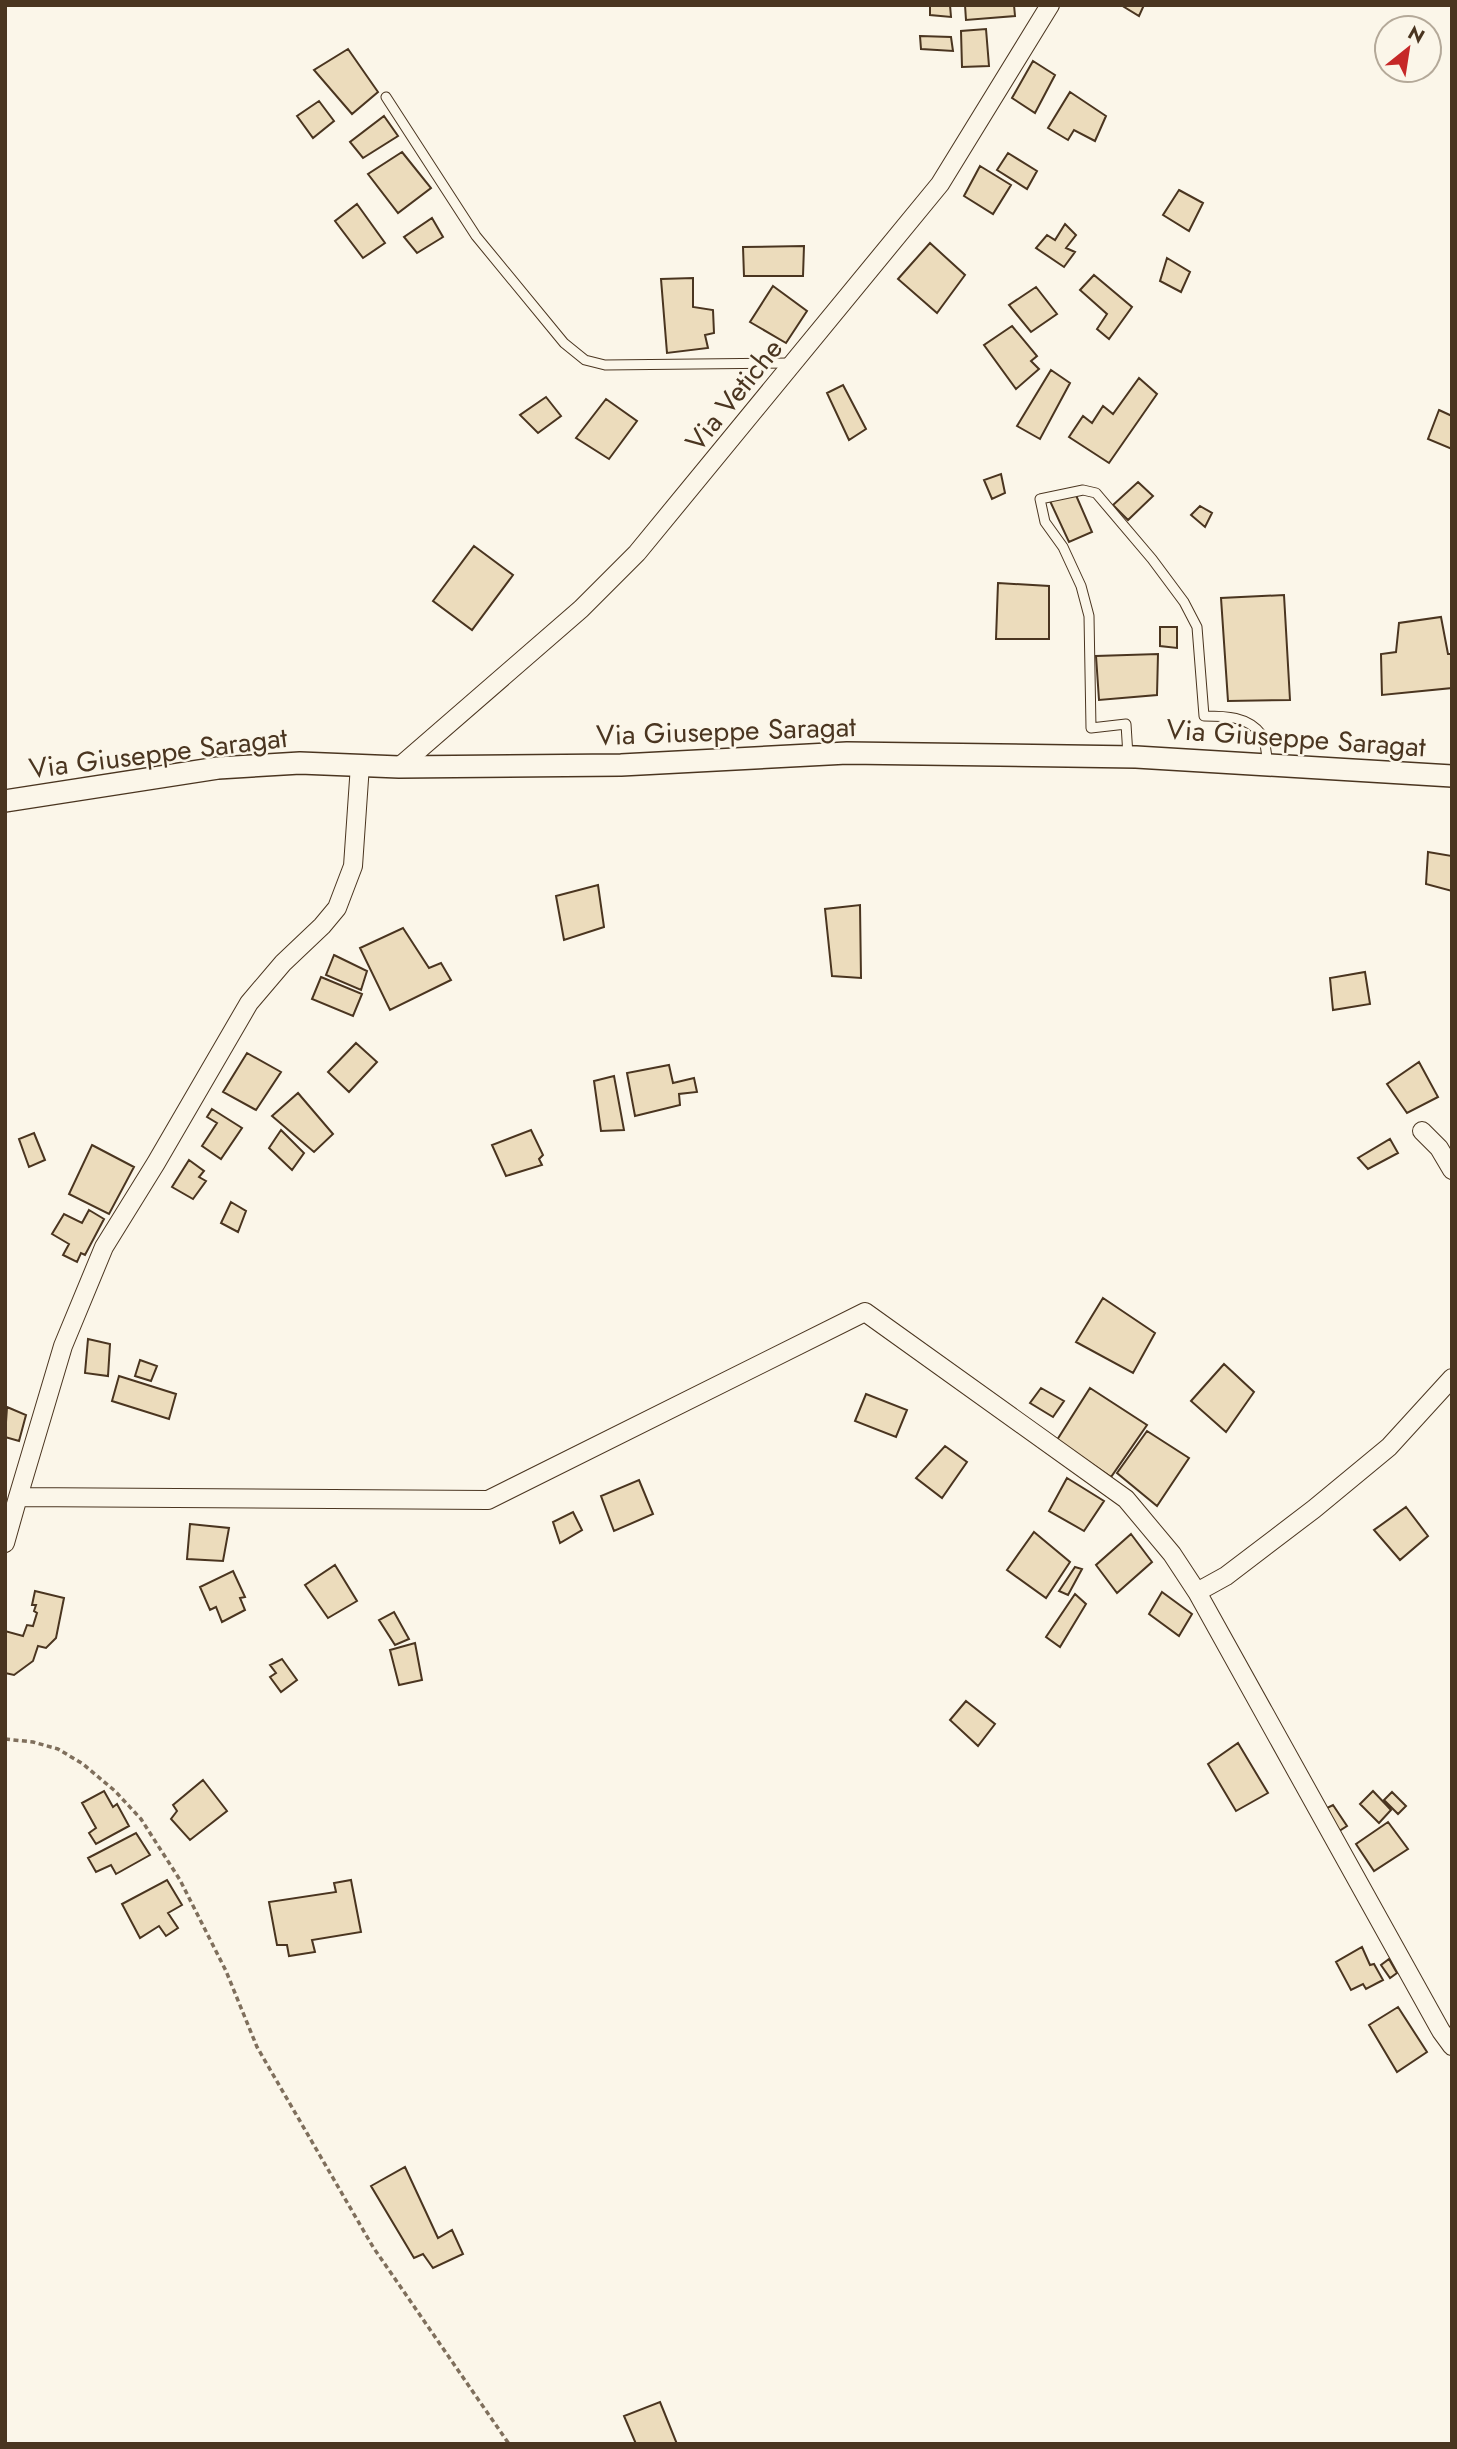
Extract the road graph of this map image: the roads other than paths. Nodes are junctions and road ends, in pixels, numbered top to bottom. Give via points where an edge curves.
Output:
1 (1049, 5) edge
2 (386, 97) dead end
3 (794, 363) junction
4 (1128, 757) junction
5 (360, 765) junction
6 (1268, 765) junction
7 (399, 767) junction
8 (1451, 773) edge
9 (5, 801) edge
10 (1422, 1131) dead end
11 (1452, 1170) edge
12 (1452, 1378) edge
13 (18, 1497) junction
14 (5, 1543) edge
15 (1197, 1592) junction
16 (1452, 2046) edge

1 - 3 street, Via Vetiche via 940,184
2 - 3 lane via 476,236 564,343 585,360 605,365
3 - 7 street, Via Vetiche via 637,553 581,609
4 - 6 street, Via Giuseppe Saragat
4 - 6 lane via 1126,724 1091,728 1089,616 1082,586 1045,522 1040,499 1096,493 1152,559 1197,626 1204,716 1234,716 1251,726 1263,737
4 - 7 street, Via Giuseppe Saragat via 847,753 621,765
5 - 7 street, Via Giuseppe Saragat
5 - 9 street, Via Giuseppe Saragat via 219,768
5 - 13 street via 353,866 337,908 249,1003 104,1247 63,1346
6 - 8 street, Via Giuseppe Saragat
10 - 11 street
12 - 15 street via 1389,1447 1226,1576
13 - 14 street
13 - 15 street via 488,1500 865,1312 1126,1499
15 - 16 street

